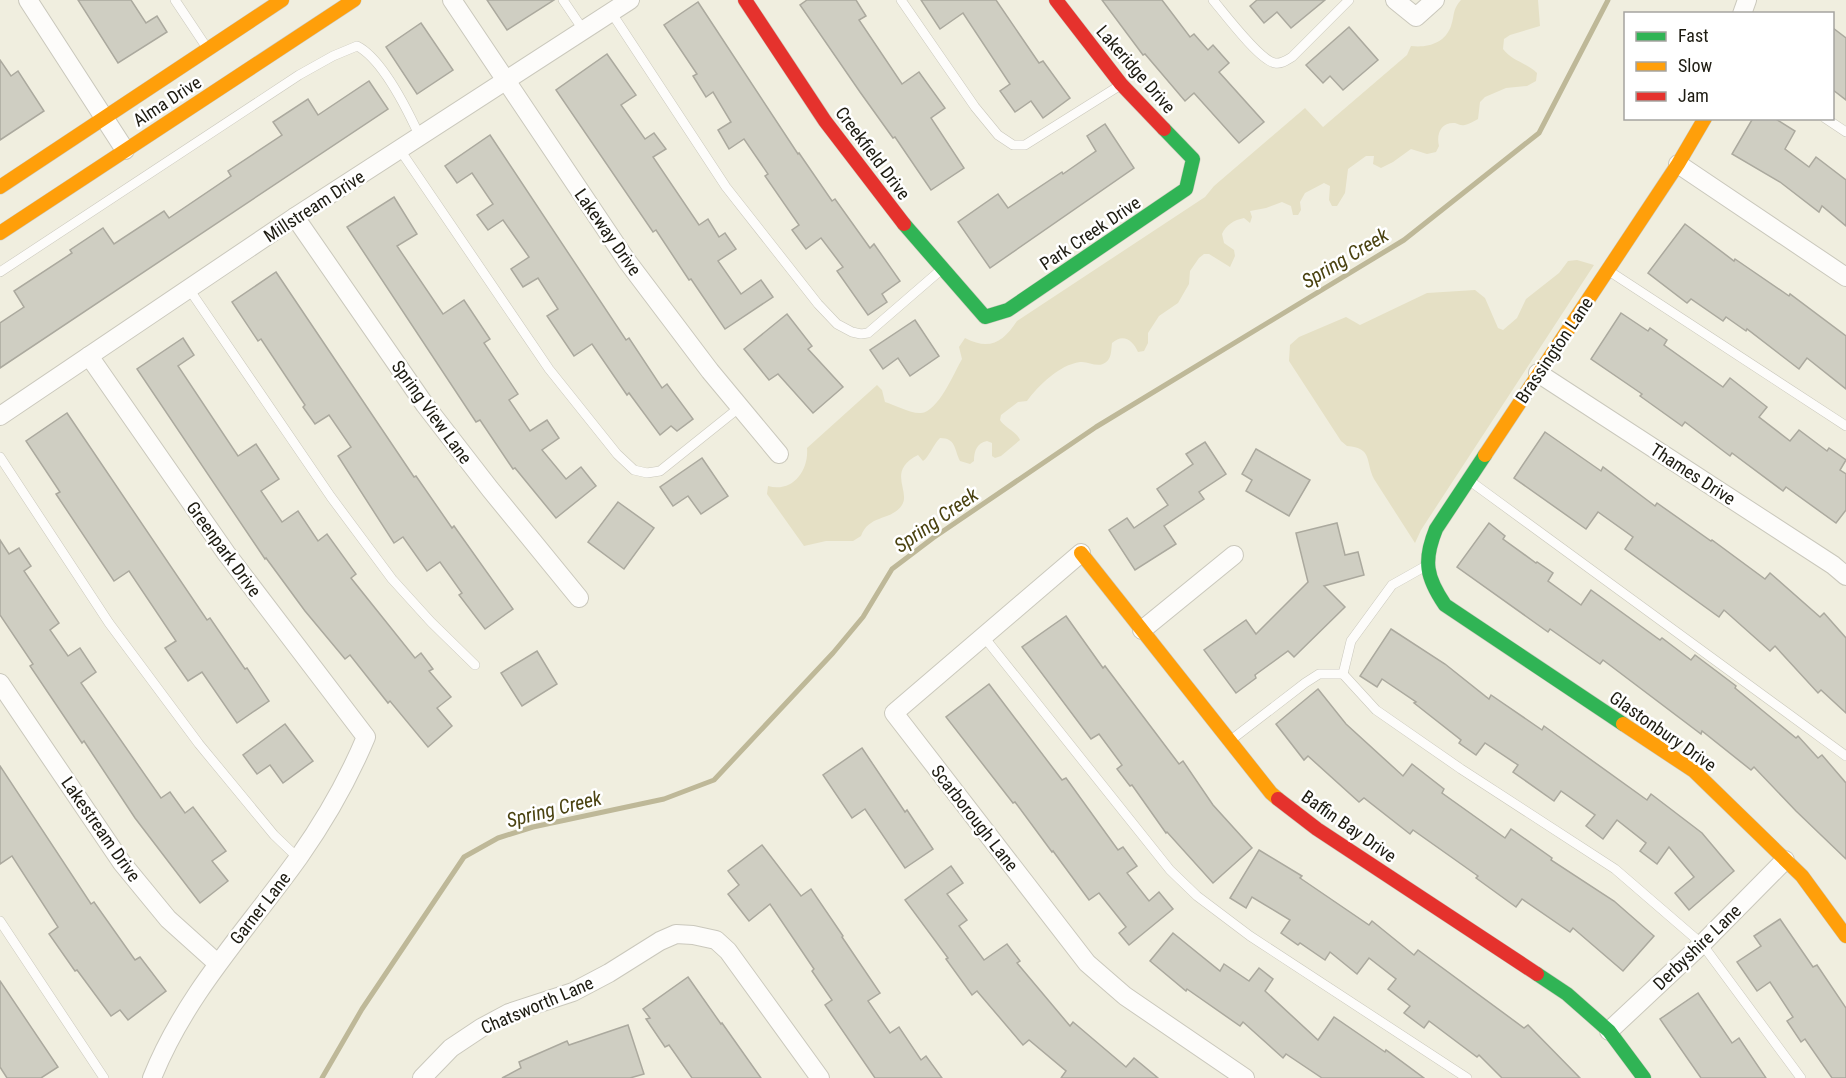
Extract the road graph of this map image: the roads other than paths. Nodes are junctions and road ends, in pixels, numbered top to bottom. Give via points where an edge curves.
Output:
1 (28, 0) edge
2 (175, 0) edge
3 (282, 0) edge
4 (354, 0) edge
5 (452, 0) edge
6 (563, 0) edge
7 (630, 0) edge
8 (746, 0) edge
9 (901, 0) edge
10 (1056, 0) edge
11 (1213, 0) edge
12 (1349, 0) edge
13 (1395, 0) edge
14 (1434, 0) edge
15 (330, 7) edge
16 (611, 12) junction
17 (584, 31) junction
18 (208, 49) junction
19 (506, 82) junction
20 (1121, 84) junction
21 (105, 119) junction
22 (1704, 120) edge
23 (1828, 120) edge
24 (1846, 132) edge
25 (420, 137) junction
26 (125, 150) junction
27 (400, 150) junction
28 (1192, 159) joint
29 (1678, 164) junction
30 (0, 187) edge
31 (295, 217) junction
32 (0, 233) edge
33 (943, 269) junction
34 (1607, 270) junction
35 (0, 272) edge
36 (1846, 278) edge
37 (189, 289) junction
38 (985, 317) joint
39 (89, 356) junction
40 (1538, 373) junction
41 (740, 407) junction
42 (0, 416) edge
43 (1846, 426) edge
44 (779, 454) dead end
45 (0, 457) edge
46 (1468, 480) junction
47 (1081, 553) joint
48 (1234, 555) dead end
49 (1426, 566) junction
50 (1846, 576) edge
51 (1433, 588) joint
52 (579, 598) dead end
53 (1142, 630) junction
54 (984, 637) junction
55 (474, 665) dead end
56 (1343, 674) junction
57 (0, 683) edge
58 (366, 737) joint
59 (1229, 741) junction
60 (1846, 756) edge
61 (298, 858) junction
62 (1785, 860) junction
63 (0, 921) edge
64 (1846, 936) edge
65 (1702, 944) junction
66 (217, 963) junction
67 (1609, 1032) junction
68 (104, 1078) edge
69 (152, 1078) edge
70 (422, 1078) edge
71 (820, 1078) edge
72 (1245, 1078) edge
73 (1467, 1078) edge
74 (1644, 1078) edge
75 (1801, 1078) edge

1 - 21 street
2 - 18 lane
3 - 18 street, Alma Drive
4 - 15 street, Alma Drive
5 - 19 street, Lakeway Drive
6 - 17 lane
7 - 16 street, Millstream Drive
8 - 33 street, Creekfield Drive via 825,121
9 - 20 lane via 975,107 998,135 1013,145 1025,145
10 - 20 street, Lakeridge Drive
11 - 12 lane via 1254,48 1275,63 1292,57
13 - 14 street via 1416,17
15 - 26 street, Alma Drive
16 - 17 street, Millstream Drive
16 - 33 lane via 726,187 837,324 868,333
17 - 19 street, Millstream Drive
18 - 21 street, Alma Drive
19 - 25 street, Millstream Drive
19 - 41 street, Lakeway Drive via 627,261
20 - 28 street, Lakeridge Drive
21 - 26 street
21 - 30 street, Alma Drive
22 - 29 street, Brassington Lane
23 - 24 lane
25 - 27 street, Millstream Drive
25 - 35 lane via 402,100 374,61 365,50 357,46 348,48 299,75
26 - 32 street, Alma Drive
27 - 31 street, Millstream Drive
27 - 41 lane via 549,369 634,470 660,471
28 - 38 street, Park Creek Drive via 1186,189 1008,310
29 - 34 street, Brassington Lane
29 - 36 street
31 - 37 street, Millstream Drive
31 - 52 street, Spring View Lane via 425,405
33 - 38 street, Creekfield Drive
34 - 40 street, Brassington Lane
34 - 43 lane
37 - 39 street, Millstream Drive
37 - 55 lane via 392,579
39 - 42 street, Millstream Drive
39 - 58 street, Greenpark Drive via 226,553
40 - 46 street, Brassington Lane
40 - 50 street, Thames Drive
41 - 44 street, Lakeway Drive
45 - 61 lane via 129,651 199,744
46 - 49 street, Brassington Lane via 1436,529
46 - 60 lane
47 - 53 street, Baffin Bay Drive
47 - 54 street, Scarborough Lane
48 - 53 street
49 - 51 street, Brassington Lane
49 - 56 lane via 1392,585 1351,641
51 - 62 street, Glastonbury Drive via 1445,605 1694,771
53 - 59 street, Baffin Bay Drive
54 - 72 street, Scarborough Lane via 894,712 1087,963 1125,996
54 - 73 lane via 1170,870 1197,896 1250,936
56 - 59 lane via 1319,674
56 - 65 lane via 1376,710 1615,869
57 - 66 street, Lakestream Drive via 122,863 168,918
58 - 61 street, Garner Lane via 330,810
59 - 67 street, Baffin Bay Drive via 1271,792 1317,829 1567,994
61 - 66 street, Garner Lane
62 - 64 street, Glastonbury Drive via 1802,876
62 - 65 street, Derbyshire Lane
63 - 68 lane
65 - 67 street, Derbyshire Lane
65 - 75 lane
66 - 69 street, Garner Lane via 188,1008
67 - 74 street, Baffin Bay Drive
70 - 71 street, Chatsworth Lane via 451,1048 481,1028 509,1013 573,992 676,934 716,940 728,951

